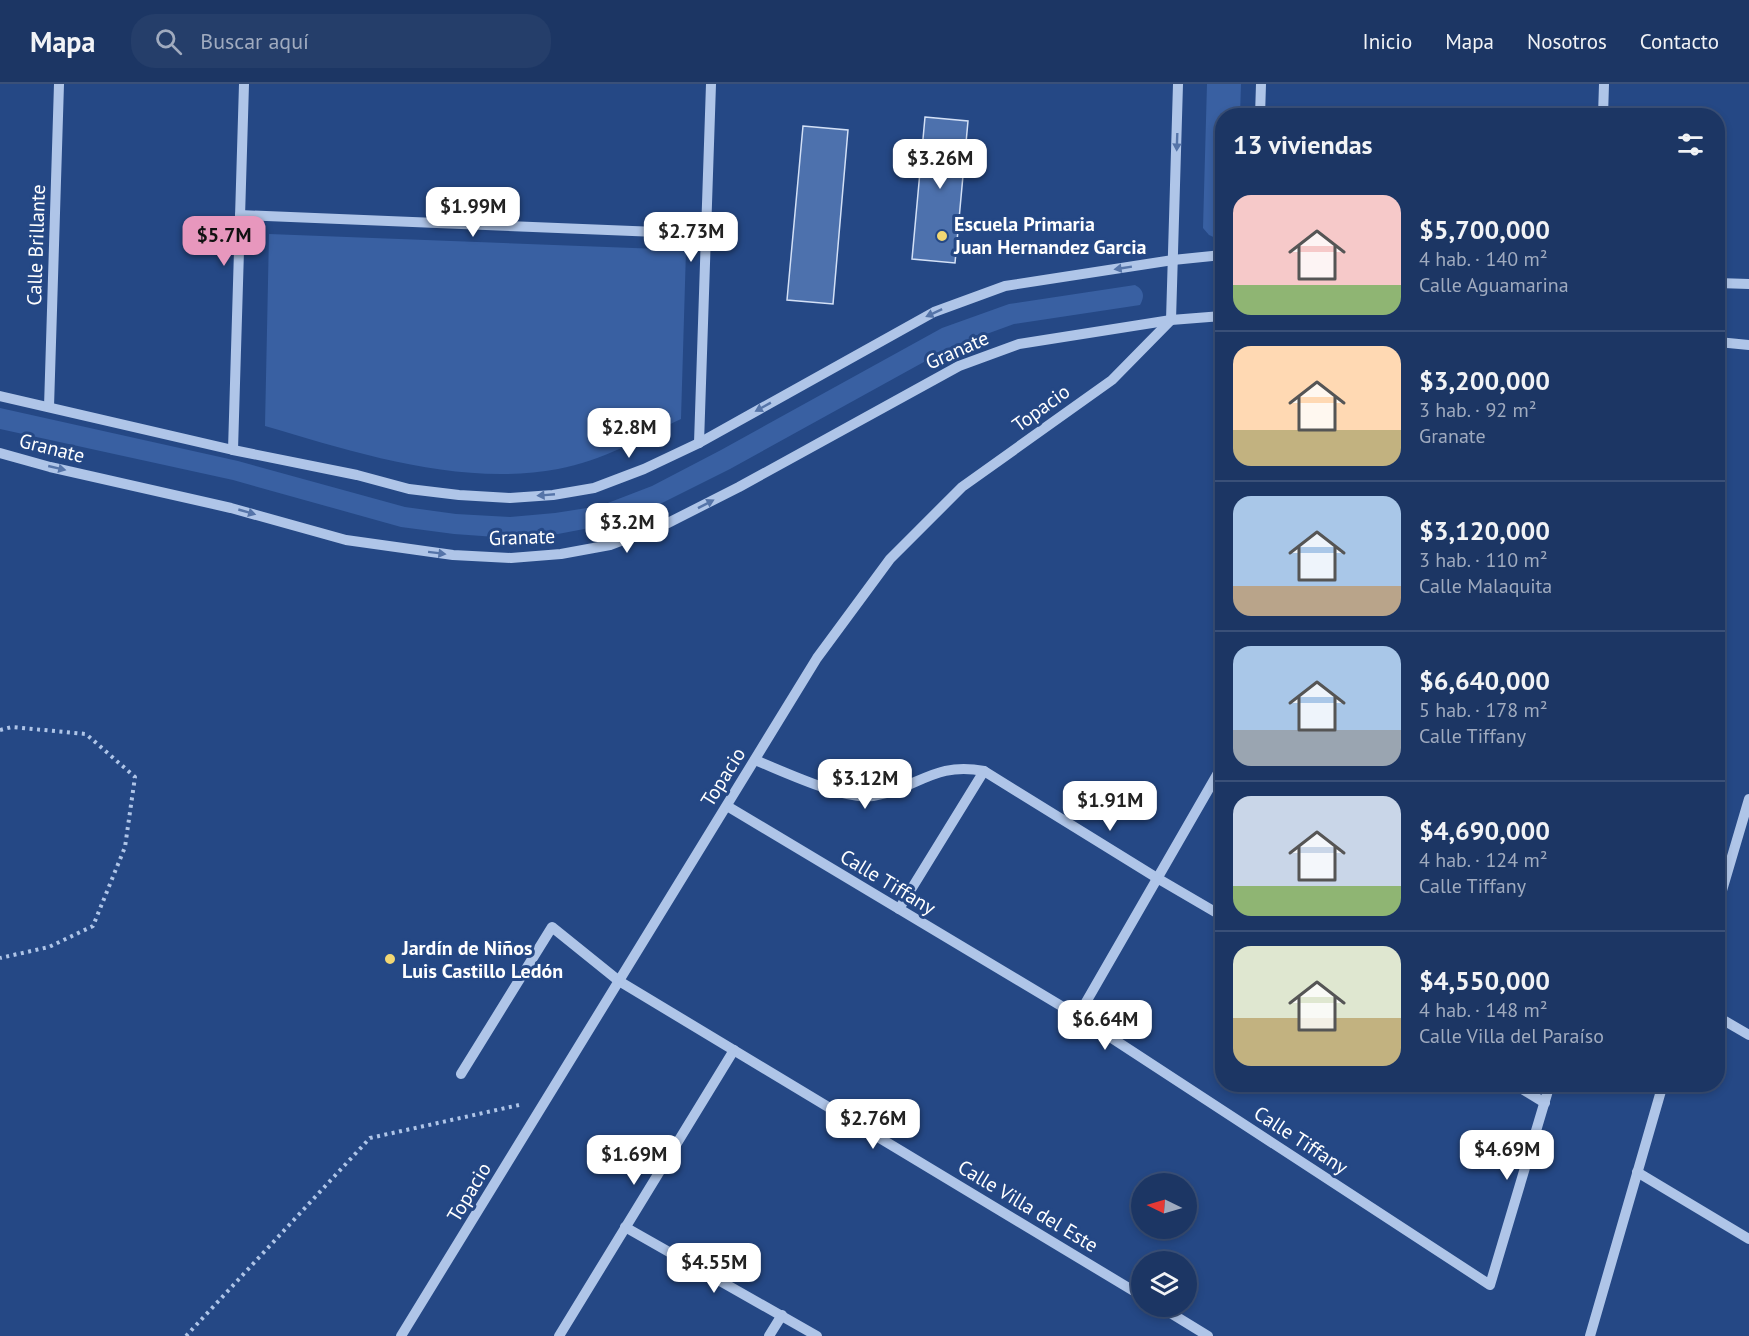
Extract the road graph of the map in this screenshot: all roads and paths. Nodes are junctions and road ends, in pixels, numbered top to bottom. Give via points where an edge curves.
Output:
1 (59, 84) edge
2 (244, 84) edge
3 (711, 84) edge
4 (1178, 84) edge
5 (1261, 84) edge
6 (1604, 84) edge
7 (1260, 108) edge
8 (1603, 108) edge
9 (240, 214) junction
10 (707, 234) junction
11 (1215, 256) edge
12 (1173, 260) junction
13 (1725, 284) edge
14 (1749, 284) edge
15 (1215, 317) edge
16 (1171, 320) junction
17 (1725, 343) edge
18 (1749, 345) edge
19 (0, 396) edge
20 (49, 407) junction
21 (699, 442) junction
22 (233, 450) junction
23 (0, 453) edge
24 (0, 730) edge
25 (755, 760) junction
26 (984, 771) junction
27 (1215, 778) edge
28 (1749, 799) edge
29 (727, 806) junction
30 (1157, 878) junction
31 (1725, 880) edge
32 (899, 909) junction
33 (1215, 912) edge
34 (0, 958) edge
35 (619, 981) junction
36 (1078, 1016) junction
37 (1725, 1021) edge
38 (1749, 1035) edge
39 (734, 1050) junction
40 (461, 1074) dead end
41 (1528, 1092) edge
42 (1548, 1092) edge
43 (1661, 1092) edge
44 (546, 1099) junction
45 (1545, 1102) junction
46 (1637, 1172) junction
47 (625, 1227) junction
48 (1749, 1239) edge
49 (1131, 1289) edge
50 (782, 1316) junction
51 (1178, 1317) edge
52 (186, 1336) edge
53 (401, 1336) edge
54 (559, 1336) edge
55 (770, 1336) edge
56 (817, 1336) edge
57 (1208, 1336) edge
58 (1590, 1336) edge

1 - 20 street, Calle Brillante
2 - 9 street
3 - 10 street
4 -> 12 street
5 - 7 street
6 - 8 street
9 - 10 street
9 - 22 street
10 - 21 street
11 - 12 street, Granate
12 - 16 street
12 -> 21 street, Granate via 1005,286 934,312
13 - 14 street
15 - 16 street, Granate
23 -> 16 street, Granate via 346,540 453,555 511,558 561,554 610,545 668,523 959,366 1019,344
16 - 25 street, Topacio via 1112,380 962,488 890,559 817,658
17 - 18 street
19 - 20 street, Granate
20 - 22 street, Granate
21 -> 22 street, Granate via 594,488 510,498 409,489
24 - 34 path via 12,727 86,734 135,777 125,847 93,926 49,947
25 - 26 street via 849,795 872,796 945,770
25 - 29 street, Topacio
26 - 30 street
26 - 32 street
27 - 30 street
28 - 31 street
29 - 32 street, Calle Tiffany
29 - 35 street, Topacio
30 - 33 street
30 - 36 street
32 - 36 street, Calle Tiffany
35 - 39 street, Calle Villa del Este
35 - 40 street, Calle Villa del Este via 552,927
35 - 44 street, Topacio
36 - 45 street, Calle Tiffany via 1490,1285
37 - 38 street
39 - 47 street
39 - 49 street, Calle Villa del Este
41 - 45 street
42 - 45 street, Calle Tiffany
43 - 46 street
44 - 52 path via 370,1138
44 - 53 street, Topacio
46 - 48 street
46 - 58 street
47 - 50 street
47 - 54 street
50 - 55 street
50 - 56 street
51 - 57 street

